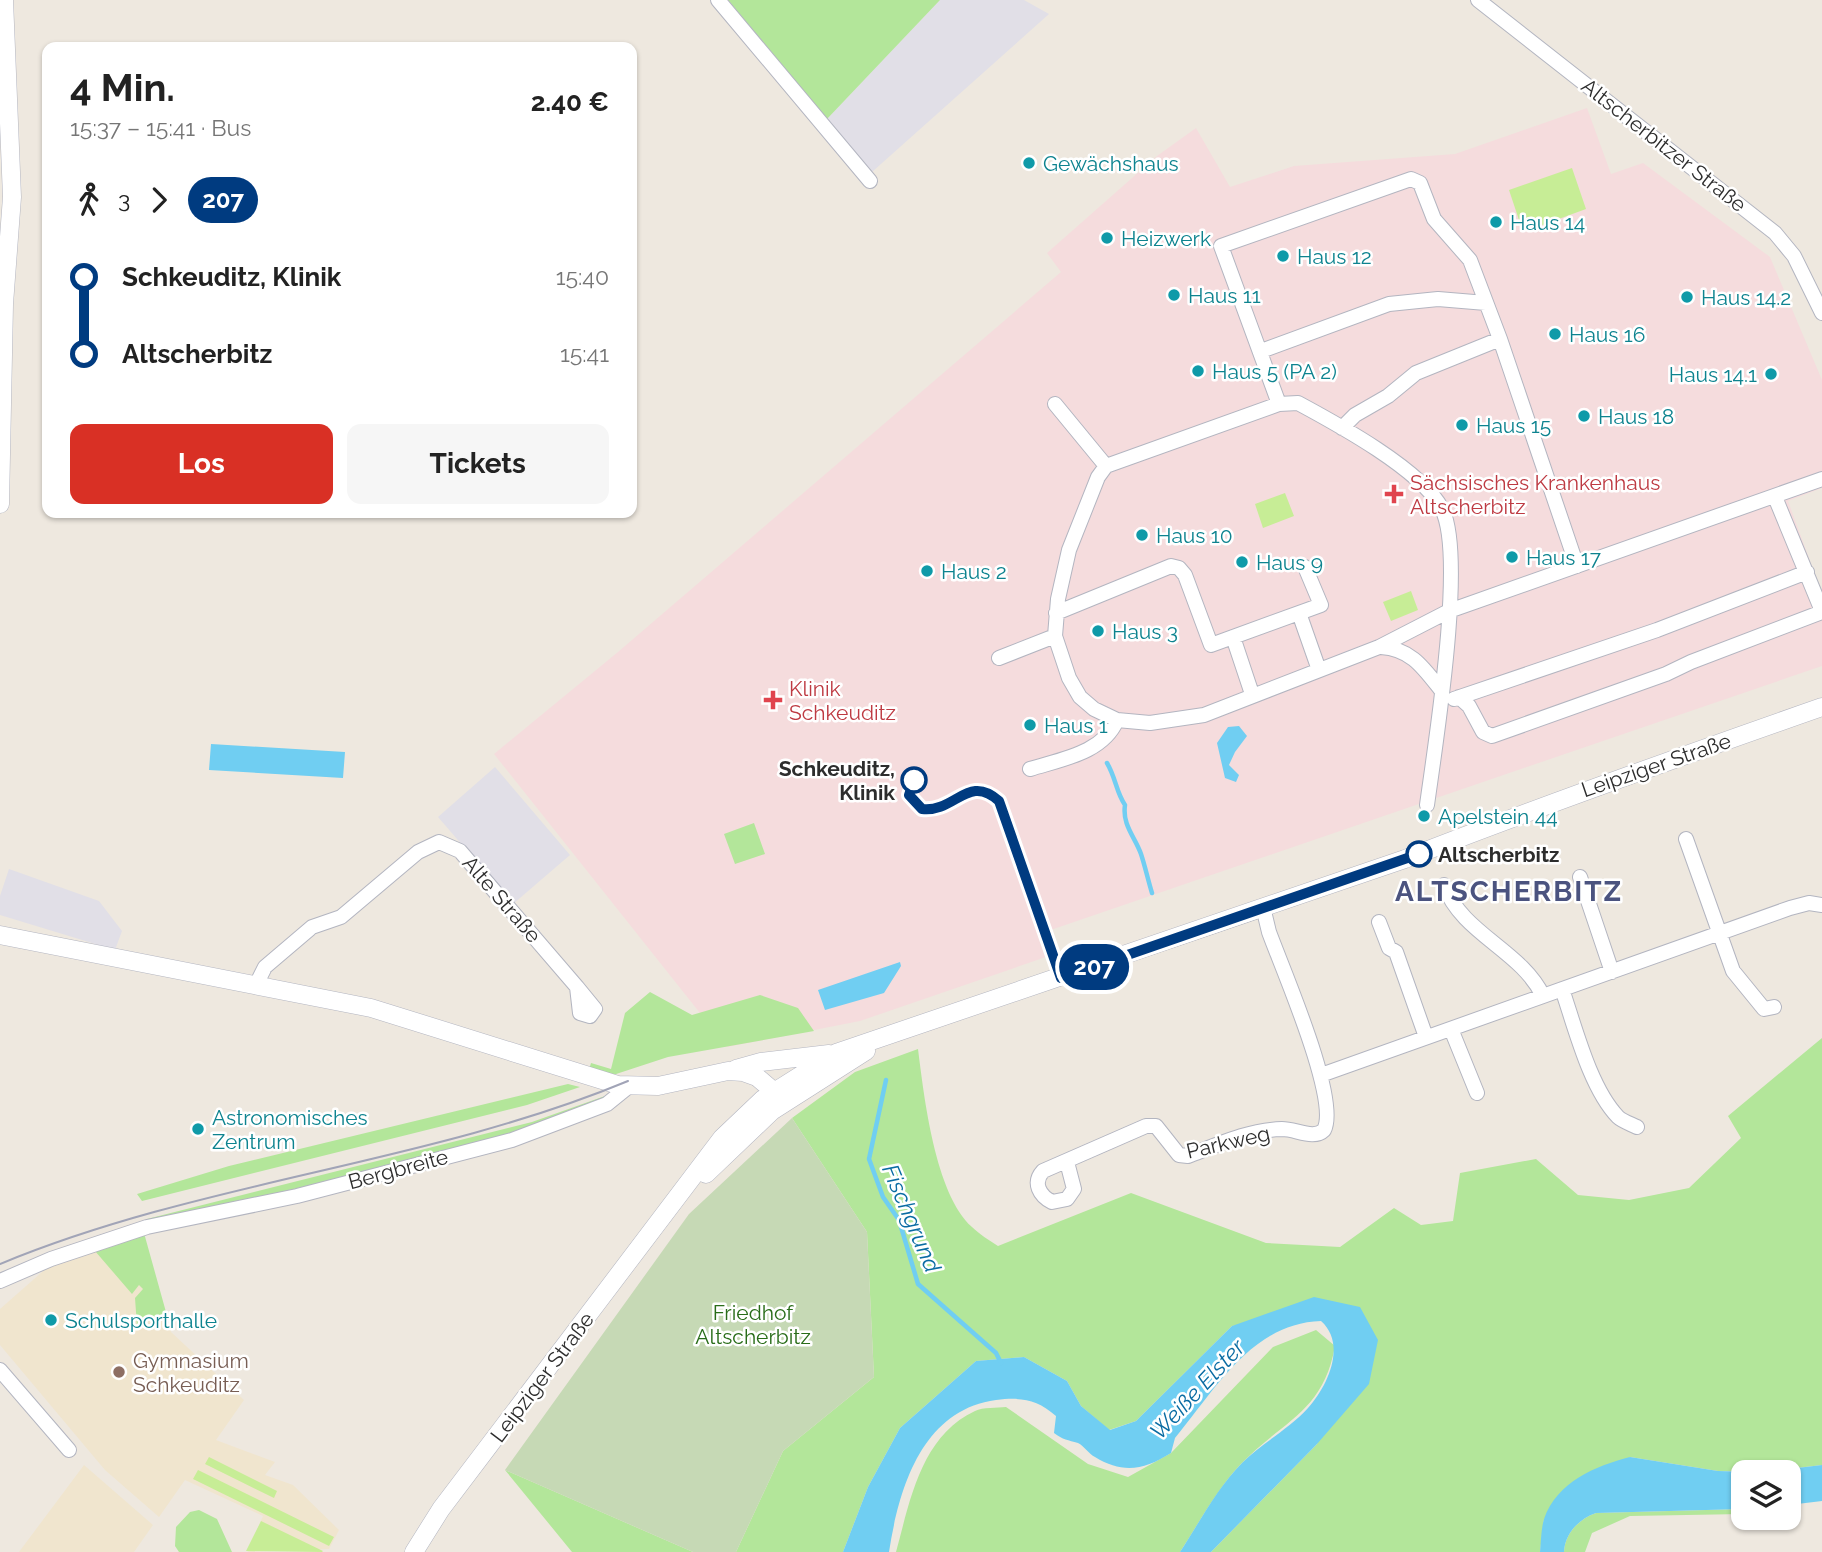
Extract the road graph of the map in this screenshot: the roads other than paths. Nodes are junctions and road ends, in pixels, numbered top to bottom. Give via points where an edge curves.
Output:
1 (4, 0) edge
2 (718, 0) edge
3 (1478, 0) edge
4 (870, 181) dead end
5 (6, 192) edge
6 (1486, 303) junction
7 (1822, 313) edge
8 (1500, 340) junction
9 (1261, 351) junction
10 (1, 388) edge
11 (1055, 404) dead end
12 (1279, 404) junction
13 (1342, 428) junction
14 (1105, 466) junction
15 (1822, 478) edge
16 (1775, 497) junction
17 (0, 504) edge
18 (1577, 566) junction
19 (1305, 567) dead end
20 (1807, 572) junction
21 (1448, 611) junction
22 (1822, 612) edge
23 (1056, 613) junction
24 (1299, 613) junction
25 (1055, 636) junction
26 (1233, 637) junction
27 (1379, 647) junction
28 (999, 658) dead end
29 (1319, 670) junction
30 (1252, 694) junction
31 (1440, 697) junction
32 (1459, 697) junction
33 (1822, 707) edge
34 (1117, 720) junction
35 (1030, 769) dead end
36 (1427, 805) dead end
37 (1686, 839) dead end
38 (1580, 877) dead end
39 (1444, 885) dead end
40 (1822, 905) edge
41 (1264, 907) junction
42 (1379, 922) dead end
43 (1721, 933) junction
44 (0, 936) edge
45 (1612, 972) junction
46 (256, 985) junction
47 (577, 987) dead end
48 (1562, 989) junction
49 (1543, 996) junction
50 (1774, 1007) dead end
51 (1451, 1029) junction
52 (896, 1034) junction
53 (1426, 1038) junction
54 (836, 1053) junction
55 (776, 1061) junction
56 (728, 1071) junction
57 (1321, 1075) junction
58 (799, 1083) junction
59 (628, 1087) junction
60 (1477, 1093) dead end
61 (779, 1096) junction
62 (1637, 1127) dead end
63 (1067, 1162) dead end
64 (674, 1204) junction
65 (0, 1282) edge
66 (0, 1370) edge
67 (69, 1450) dead end
68 (414, 1552) edge

1 - 5 street
2 - 4 street
3 - 7 street, Altscherbitzer Straße via 1775,233 1794,256
5 - 10 street
6 - 8 street
6 - 9 street via 1438,299 1389,304
6 - 9 street via 1469,260 1441,229 1420,183 1411,179 1221,246
8 - 13 street via 1416,373
8 - 18 street
9 - 12 street
10 - 17 street
11 - 14 street
12 - 13 street via 1298,403
12 - 14 street
13 - 21 street via 1415,477 1443,510 1450,544
14 - 23 street via 1069,551
15 - 16 street
16 - 18 street
16 - 20 street
18 - 21 street
19 - 24 street via 1321,606
20 - 22 street
20 - 32 street via 1657,630
21 - 27 street
21 - 31 street
22 - 32 street via 1492,736 1483,733
23 - 25 street
23 - 26 street via 1171,566 1185,575 1211,645
24 - 26 street
24 - 29 street
25 - 28 street
25 - 34 street via 1080,697
26 - 30 street
27 - 29 street
27 - 31 street via 1410,654
29 - 30 street
30 - 34 street via 1204,715 1161,723
31 - 32 street
31 - 36 street
33 - 41 street, Leipziger Straße
34 - 35 street via 1101,744
37 - 43 street
38 - 45 street
39 - 49 street via 1456,911 1524,970
40 - 43 street via 1809,903
41 - 52 street, Leipziger Straße
41 - 57 street
42 - 53 street via 1389,948 1396,952
43 - 45 street
43 - 50 street via 1733,971 1764,1009
44 - 46 street
45 - 48 street
46 - 47 street, Alte Straße via 265,967 312,927 341,918 418,852 439,842 460,850
46 - 59 street via 371,1008
48 - 49 street
48 - 62 street via 1603,1093 1619,1118
49 - 51 street
51 - 53 street
51 - 60 street
52 - 54 street, Leipziger Straße
52 - 58 street, Leipziger Straße
53 - 57 street
54 - 55 street, Leipziger Straße
54 - 58 street, Leipziger Straße
55 - 56 street, Leipziger Straße
55 - 58 street
56 - 59 street via 658,1086
56 - 61 street via 751,1074
57 - 63 street, Parkweg via 1328,1116 1324,1130 1315,1135 1286,1129 1253,1132 1188,1156 1179,1155 1156,1126 1146,1126
58 - 61 street, Leipziger Straße
59 - 65 street, Bergbreite via 607,1104 512,1140 297,1196 148,1227 51,1259
61 - 64 street, Leipziger Straße
61 - 64 street, Leipziger Straße via 750,1110 697,1168
64 - 68 street, Leipziger Straße via 441,1509
66 - 67 street

